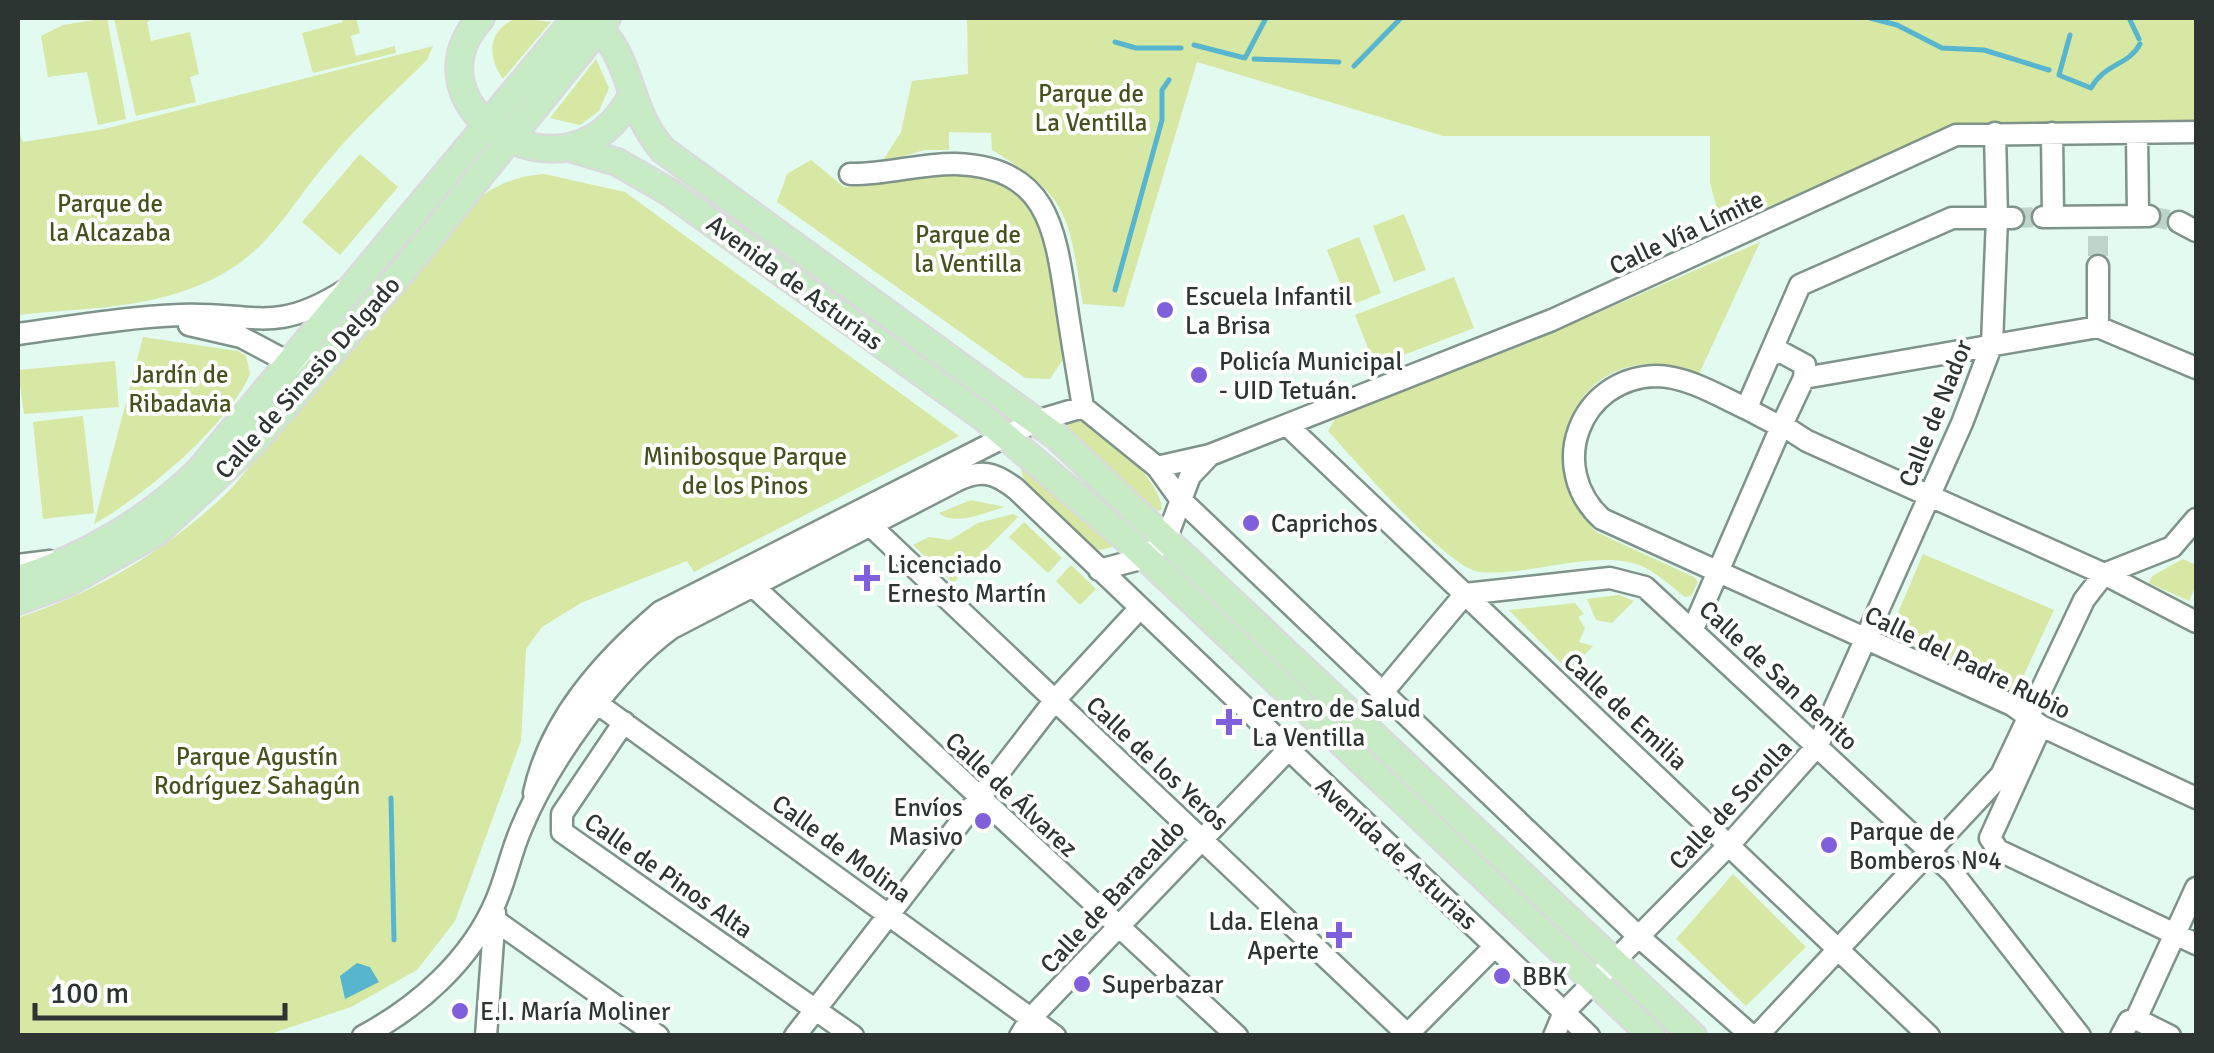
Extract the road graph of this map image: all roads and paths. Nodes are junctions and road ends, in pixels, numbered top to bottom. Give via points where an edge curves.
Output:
1 (479, 18) edge
2 (593, 20) edge
3 (632, 96) junction
4 (485, 126) junction
5 (2196, 132) edge
6 (2137, 133) junction
7 (1995, 134) junction
8 (2052, 134) junction
9 (510, 140) junction
10 (570, 148) junction
11 (850, 174) dead end
12 (2005, 218) junction
13 (2098, 266) tunnel mouth
14 (354, 285) junction
15 (153, 318) junction
16 (2098, 327) junction
17 (18, 334) edge
18 (1992, 344) junction
19 (1771, 355) junction
20 (303, 365) junction
21 (2196, 368) edge
22 (1804, 378) junction
23 (1083, 406) junction
24 (1749, 410) junction
25 (1036, 421) junction
26 (1287, 425) junction
27 (1782, 426) junction
28 (1008, 439) junction
29 (1210, 455) junction
30 (1157, 467) junction
31 (1016, 490) junction
32 (1928, 497) junction
33 (1180, 498) junction
34 (2196, 519) edge
35 (872, 527) junction
36 (1167, 537) junction
37 (72, 558) junction
38 (1148, 558) junction
39 (18, 564) edge
40 (1099, 570) junction
41 (1717, 574) junction
42 (2104, 574) junction
43 (18, 580) edge
44 (754, 587) junction
45 (1465, 594) junction
46 (18, 601) edge
47 (1139, 609) junction
48 (2196, 622) edge
49 (1693, 629) junction
50 (1865, 639) junction
51 (1383, 692) junction
52 (1055, 700) junction
53 (598, 704) junction
54 (624, 722) junction
55 (2035, 722) junction
56 (1818, 744) junction
57 (1287, 751) junction
58 (2196, 798) edge
59 (981, 800) junction
60 (530, 810) junction
61 (1201, 838) junction
62 (1730, 844) junction
63 (1930, 851) junction
64 (2196, 888) edge
65 (495, 913) junction
66 (892, 914) junction
67 (1118, 928) junction
68 (2176, 934) junction
69 (1638, 936) junction
70 (2196, 944) edge
71 (1495, 946) junction
72 (1839, 952) junction
73 (1613, 960) junction
74 (450, 970) junction
75 (1594, 980) junction
76 (491, 992) junction
77 (816, 1008) junction
78 (1564, 1012) junction
79 (2136, 1019) junction
80 (1026, 1027) edge
81 (650, 1033) edge
82 (1408, 1035) edge
83 (363, 1036) edge
84 (486, 1036) edge
85 (795, 1036) edge
86 (853, 1036) edge
87 (1055, 1036) edge
88 (1237, 1036) edge
89 (1554, 1036) edge
90 (1589, 1036) edge
91 (1652, 1036) edge
92 (1693, 1036) edge
93 (1755, 1036) edge
94 (1929, 1036) edge
95 (2080, 1036) edge
96 (2122, 1036) edge
97 (2170, 1036) edge

1 - 4 main road via 465,44 461,74 468,103
2 - 3 main road via 623,58
2 - 4 main road, Calle de Sinesio Delgado
2 - 9 main road, Calle de Sinesio Delgado
3 - 10 main road via 619,122
3 - 25 main road, Avenida de Asturias via 641,122 684,167
4 - 9 main road
4 - 14 main road, Calle de Sinesio Delgado
5 - 6 street, Calle Vía Límite
6 - 8 street, Calle Vía Límite
6 - 8 street via 2143,216 2097,226 2048,217
7 - 8 street, Calle Vía Límite
7 - 12 street, Calle de Nador
7 - 26 street, Calle Vía Límite via 1956,135 1586,305
9 - 10 main road via 530,148
9 - 20 main road, Calle de Sinesio Delgado
10 - 28 main road, Avenida de Asturias via 617,162 669,192
11 - 23 street via 978,166 1015,179 1035,196 1056,234
12 - 18 street, Calle de Nador
12 - 19 street via 1952,218 1800,285
13 - 16 street
14 - 15 street via 306,312 270,322
14 - 20 main road, Calle de Sinesio Delgado
15 - 17 street
15 - 20 street via 241,337
16 - 18 street
16 - 21 street
18 - 22 street
18 - 32 street, Calle de Nador
19 - 22 street via 1797,358 1805,365
19 - 24 street
20 - 37 main road, Calle de Sinesio Delgado via 185,484
20 - 46 main road, Calle de Sinesio Delgado via 253,443 156,533 67,583
22 - 27 street
23 - 25 street
23 - 30 street
24 - 27 street
24 - 41 street, Calle del Padre Rubio via 1683,380 1650,376 1608,390 1590,406 1576,435 1574,471 1582,496 1602,520
25 - 28 street
25 - 36 main road, Avenida de Asturias
26 - 29 street, Calle Vía Límite
26 - 45 street, Calle de Emilia
27 - 32 street
27 - 41 street
28 - 31 street
28 - 38 main road, Avenida de Asturias
28 - 60 street via 660,612 606,662 564,721 545,752
29 - 30 street, Calle Vía Límite
29 - 33 street
30 - 33 street
31 - 35 street via 998,476 973,474
31 - 40 street, Avenida de Asturias
32 - 42 street
32 - 50 street, Calle de Nador
33 - 36 street
33 - 51 street
34 - 42 street via 2172,547
35 - 44 street
35 - 52 street, Calle de los Yeros
36 - 38 street
36 - 73 main road, Avenida de Asturias
37 - 39 street, Calle de Sinesio Delgado
37 - 43 main road, Calle de Sinesio Delgado
38 - 40 street
38 - 75 main road, Avenida de Asturias
40 - 47 street, Avenida de Asturias
41 - 49 street
41 - 50 street, Calle del Padre Rubio
42 - 48 street
42 - 55 street via 2084,600
44 - 53 street via 642,650
44 - 59 street, Calle de Álvarez
45 - 49 street, Calle de San Benito via 1622,578 1646,587
45 - 51 street
45 - 62 street, Calle de Emilia
47 - 52 street
47 - 57 street, Avenida de Asturias
49 - 56 street, Calle de San Benito
50 - 55 street, Calle del Padre Rubio
50 - 56 street, Calle de Sorolla
51 - 69 street
52 - 59 street
52 - 61 street, Calle de los Yeros
53 - 54 street, Calle de Molina
53 - 60 street
54 - 66 street, Calle de Molina
54 - 77 street, Calle de Pinos Alta via 562,814 562,832
55 - 58 street, Calle del Padre Rubio
55 - 63 street via 2001,775
55 - 68 street via 1990,838 1998,850
56 - 62 street, Calle de Sorolla
56 - 63 street, Calle de San Benito
57 - 61 street, Calle de Baracaldo
57 - 71 street, Avenida de Asturias
59 - 66 street
59 - 67 street, Calle de Álvarez
60 - 65 street
61 - 67 street, Calle de Baracaldo
61 - 82 street, Calle de los Yeros
62 - 69 street, Calle de Sorolla
62 - 72 street, Calle de Emilia
63 - 72 street
63 - 95 street, Calle de San Benito via 1984,908
64 - 68 street
65 - 74 street
65 - 76 street
65 - 81 street
66 - 77 street
66 - 80 street, Calle de Molina
67 - 80 street, Calle de Baracaldo
67 - 88 street, Calle de Álvarez
68 - 70 street
68 - 79 street
69 - 73 street
69 - 93 street
71 - 78 street, Avenida de Asturias
71 - 82 street
72 - 93 street
72 - 94 street, Calle de Emilia
73 - 75 street
73 - 92 main road, Avenida de Asturias
74 - 76 street via 474,973
74 - 83 street
75 - 78 street
75 - 91 main road, Avenida de Asturias
76 - 84 street
77 - 85 street
77 - 86 street, Calle de Pinos Alta
78 - 89 street
78 - 90 street, Avenida de Asturias
79 - 96 street
79 - 97 street
80 - 87 street, Calle de Molina

